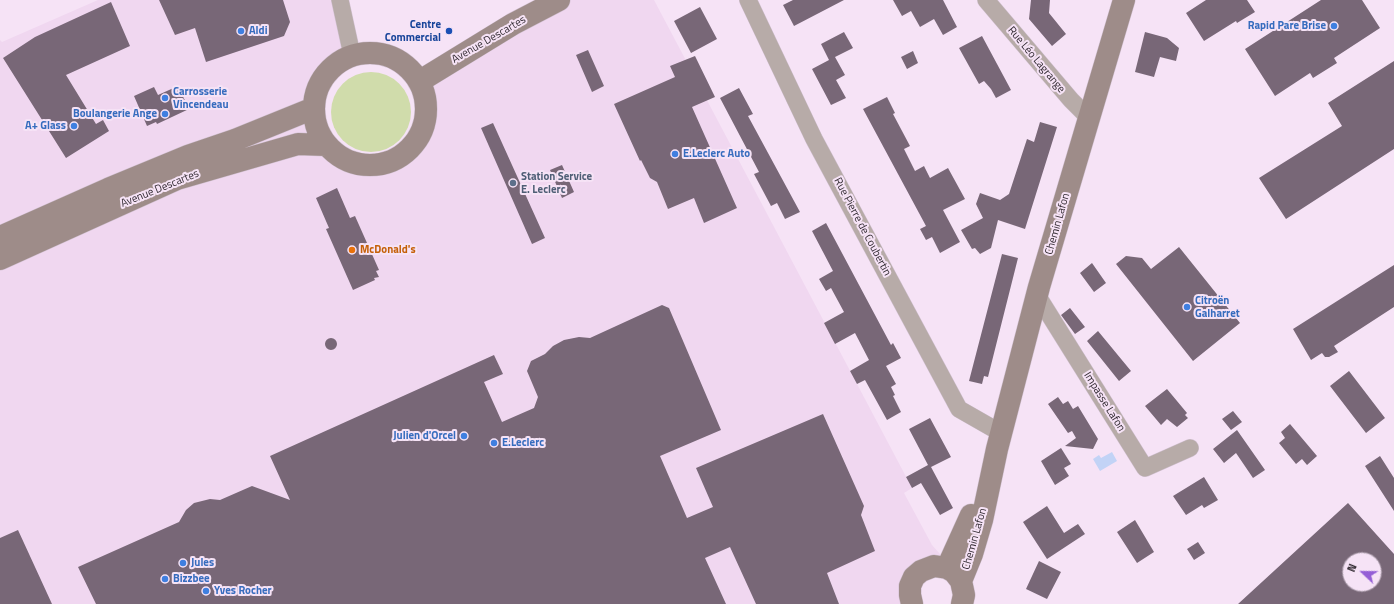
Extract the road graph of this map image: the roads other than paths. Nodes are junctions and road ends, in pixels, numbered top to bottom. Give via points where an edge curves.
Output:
1 (340, 0) edge
2 (559, 0) edge
3 (748, 0) edge
4 (986, 0) edge
5 (1124, 0) edge
6 (352, 55) junction
7 (420, 81) junction
8 (314, 108) junction
9 (1089, 118) junction
10 (326, 145) junction
11 (0, 237) edge
12 (0, 259) edge
13 (1037, 295) junction
14 (999, 441) junction
15 (1190, 448) dead end
16 (954, 574) junction
17 (912, 604) edge
18 (962, 604) edge

1 - 6 street
2 - 7 main road, Avenue Descartes via 513,24
3 - 14 street, Rue Pierre de Coubertin via 814,139 959,409
4 - 9 street, Rue Léo Lagrange
5 - 9 main road, Chemin Lafon
6 - 7 main road via 367,52 383,54 410,68
6 - 8 main road via 334,66 323,77 316,92
7 - 10 main road via 427,104 426,118 415,144 405,154 383,164 371,166 353,163 337,155
8 - 10 main road via 315,121
8 - 11 main road, Avenue Descartes via 188,156
9 - 13 main road, Chemin Lafon
10 - 12 main road, Avenue Descartes via 298,144 177,179
13 - 14 main road, Chemin Lafon
13 - 15 street, Impasse Lafon via 1145,468
14 - 16 main road, Chemin Lafon via 972,554
16 - 17 main road via 934,566 921,571 914,577 910,586
16 - 18 main road via 964,595

